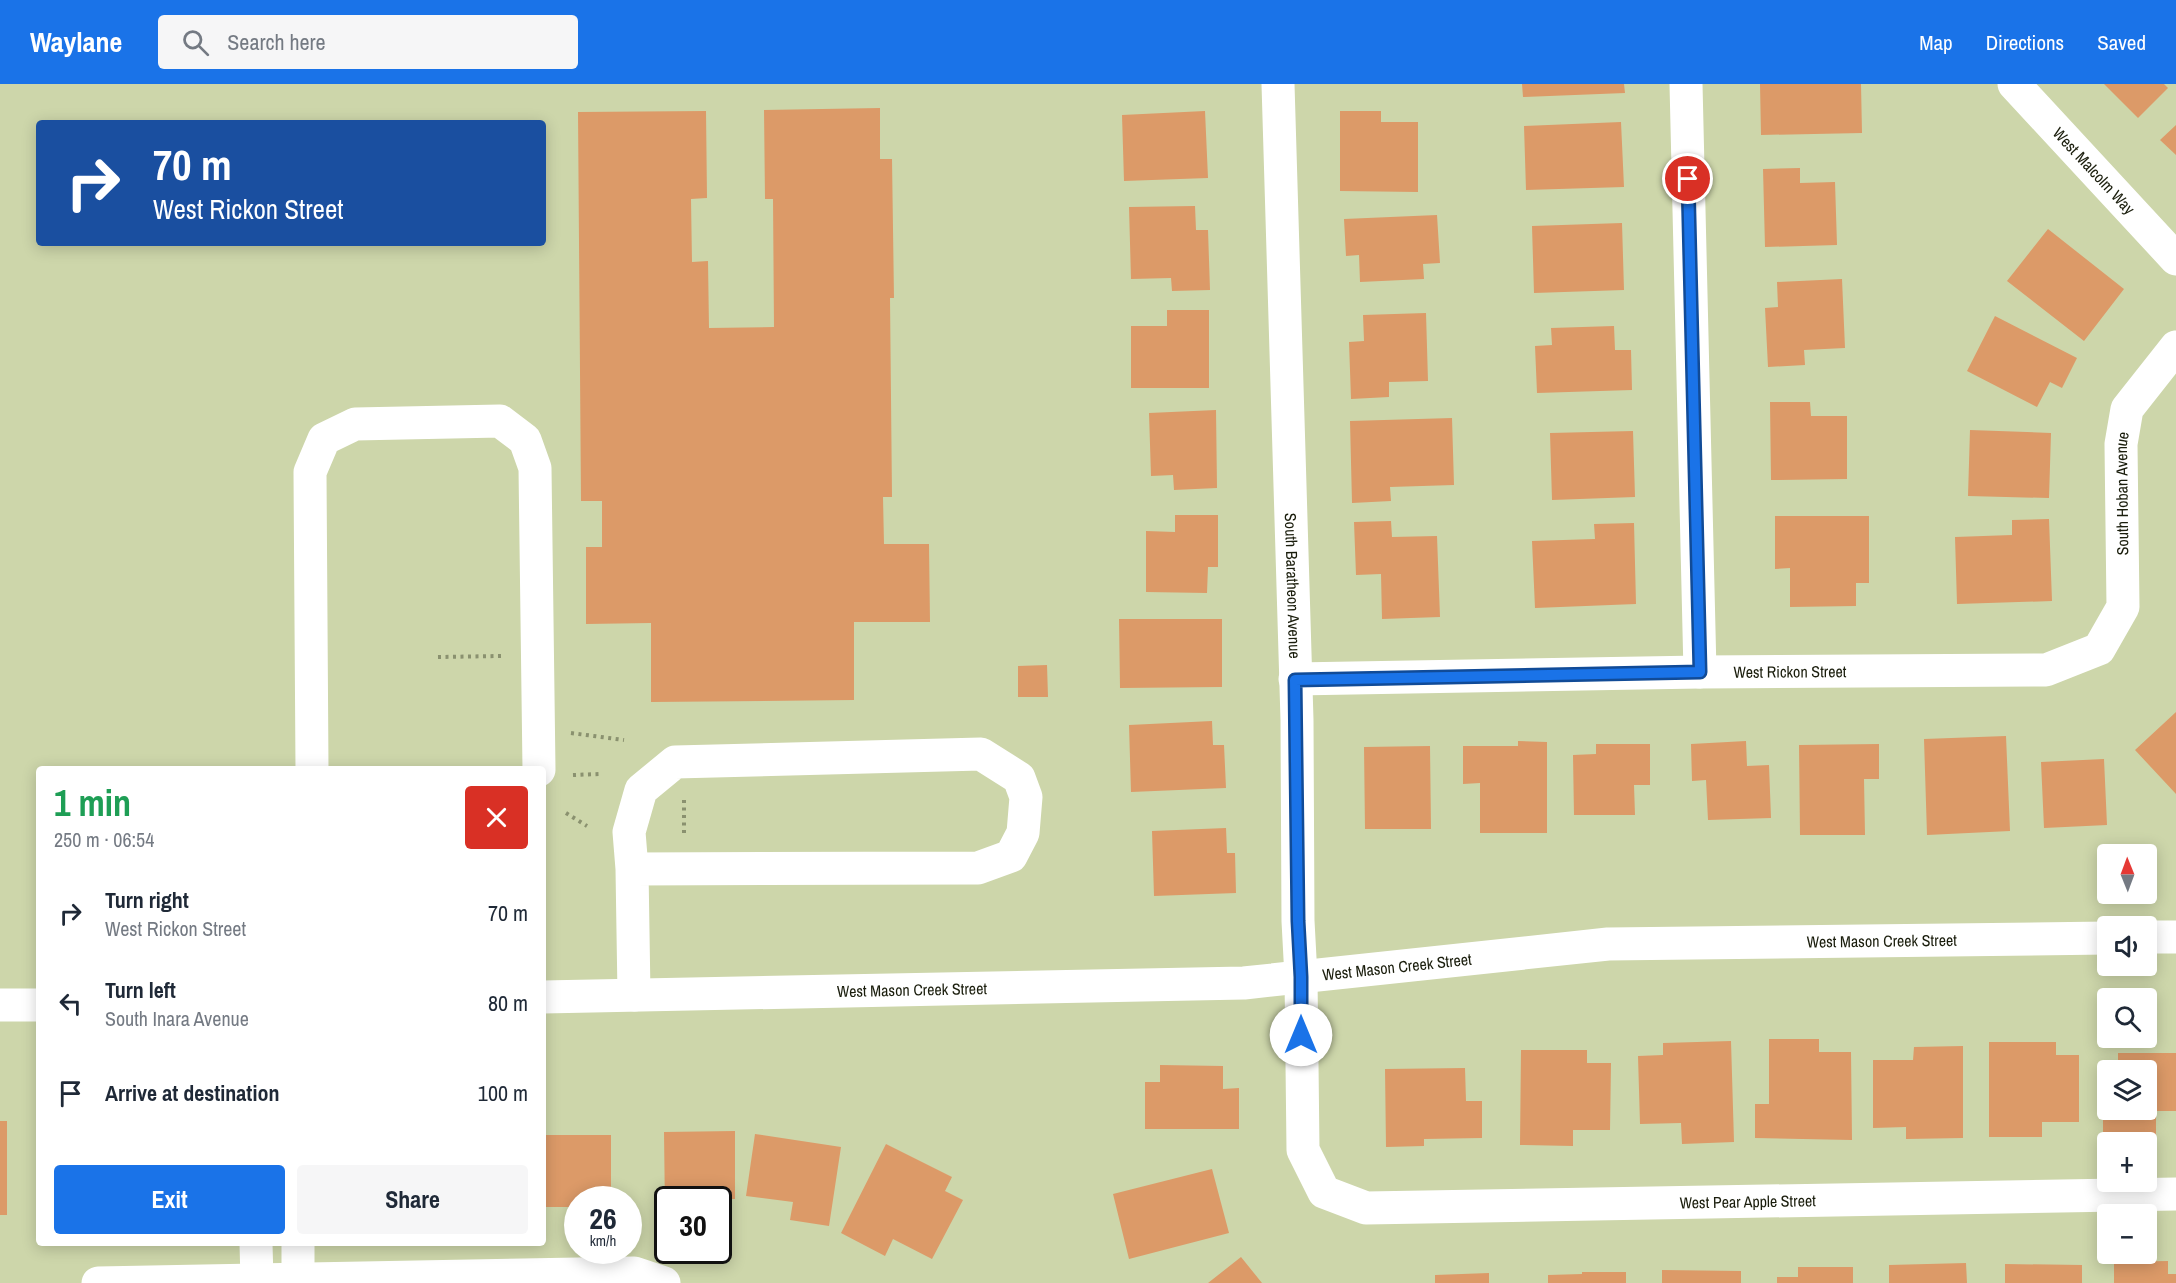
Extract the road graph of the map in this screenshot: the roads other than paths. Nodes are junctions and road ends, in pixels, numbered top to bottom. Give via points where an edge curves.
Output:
1 (1278, 84) edge
2 (1686, 84) edge
3 (2014, 84) edge
4 (2176, 259) edge
5 (2176, 347) edge
6 (2099, 649) joint
7 (1700, 672) junction
8 (1295, 680) junction
9 (312, 766) edge
10 (553, 772) edge
11 (632, 869) junction
12 (2157, 937) edge
13 (2176, 937) edge
14 (2097, 938) edge
15 (1301, 977) junction
16 (633, 995) junction
17 (546, 997) edge
18 (0, 1005) edge
19 (36, 1005) edge
20 (1324, 1192) joint
21 (2176, 1194) edge
22 (256, 1246) edge
23 (298, 1246) edge
24 (298, 1279) junction
25 (257, 1280) junction
26 (98, 1283) edge
27 (664, 1283) edge

1 - 8 street, South Baratheon Avenue
2 - 7 street
3 - 4 street, West Malcolm Way
5 - 6 street, South Hoban Avenue via 2127,409 2121,444 2123,607
6 - 7 street, West Rickon Street via 2046,670
7 - 8 street, West Rickon Street
8 - 15 street, South Baratheon Avenue
9 - 10 street via 310,472 324,440 355,424 500,421 525,440 535,468
11 - 11 street via 629,832 641,790 675,762 981,754 1019,778 1026,797 1023,833 1011,856 978,867
11 - 16 street
12 - 13 street
14 - 15 street, West Mason Creek Street via 1608,944
15 - 16 street, West Mason Creek Street via 1244,983
15 - 20 street, South Baratheon Avenue via 1303,1150
16 - 17 street, West Mason Creek Street
18 - 19 street
20 - 21 street, West Pear Apple Street via 1366,1208
22 - 25 street
23 - 24 street
24 - 25 street
24 - 27 street via 634,1273
25 - 26 street

